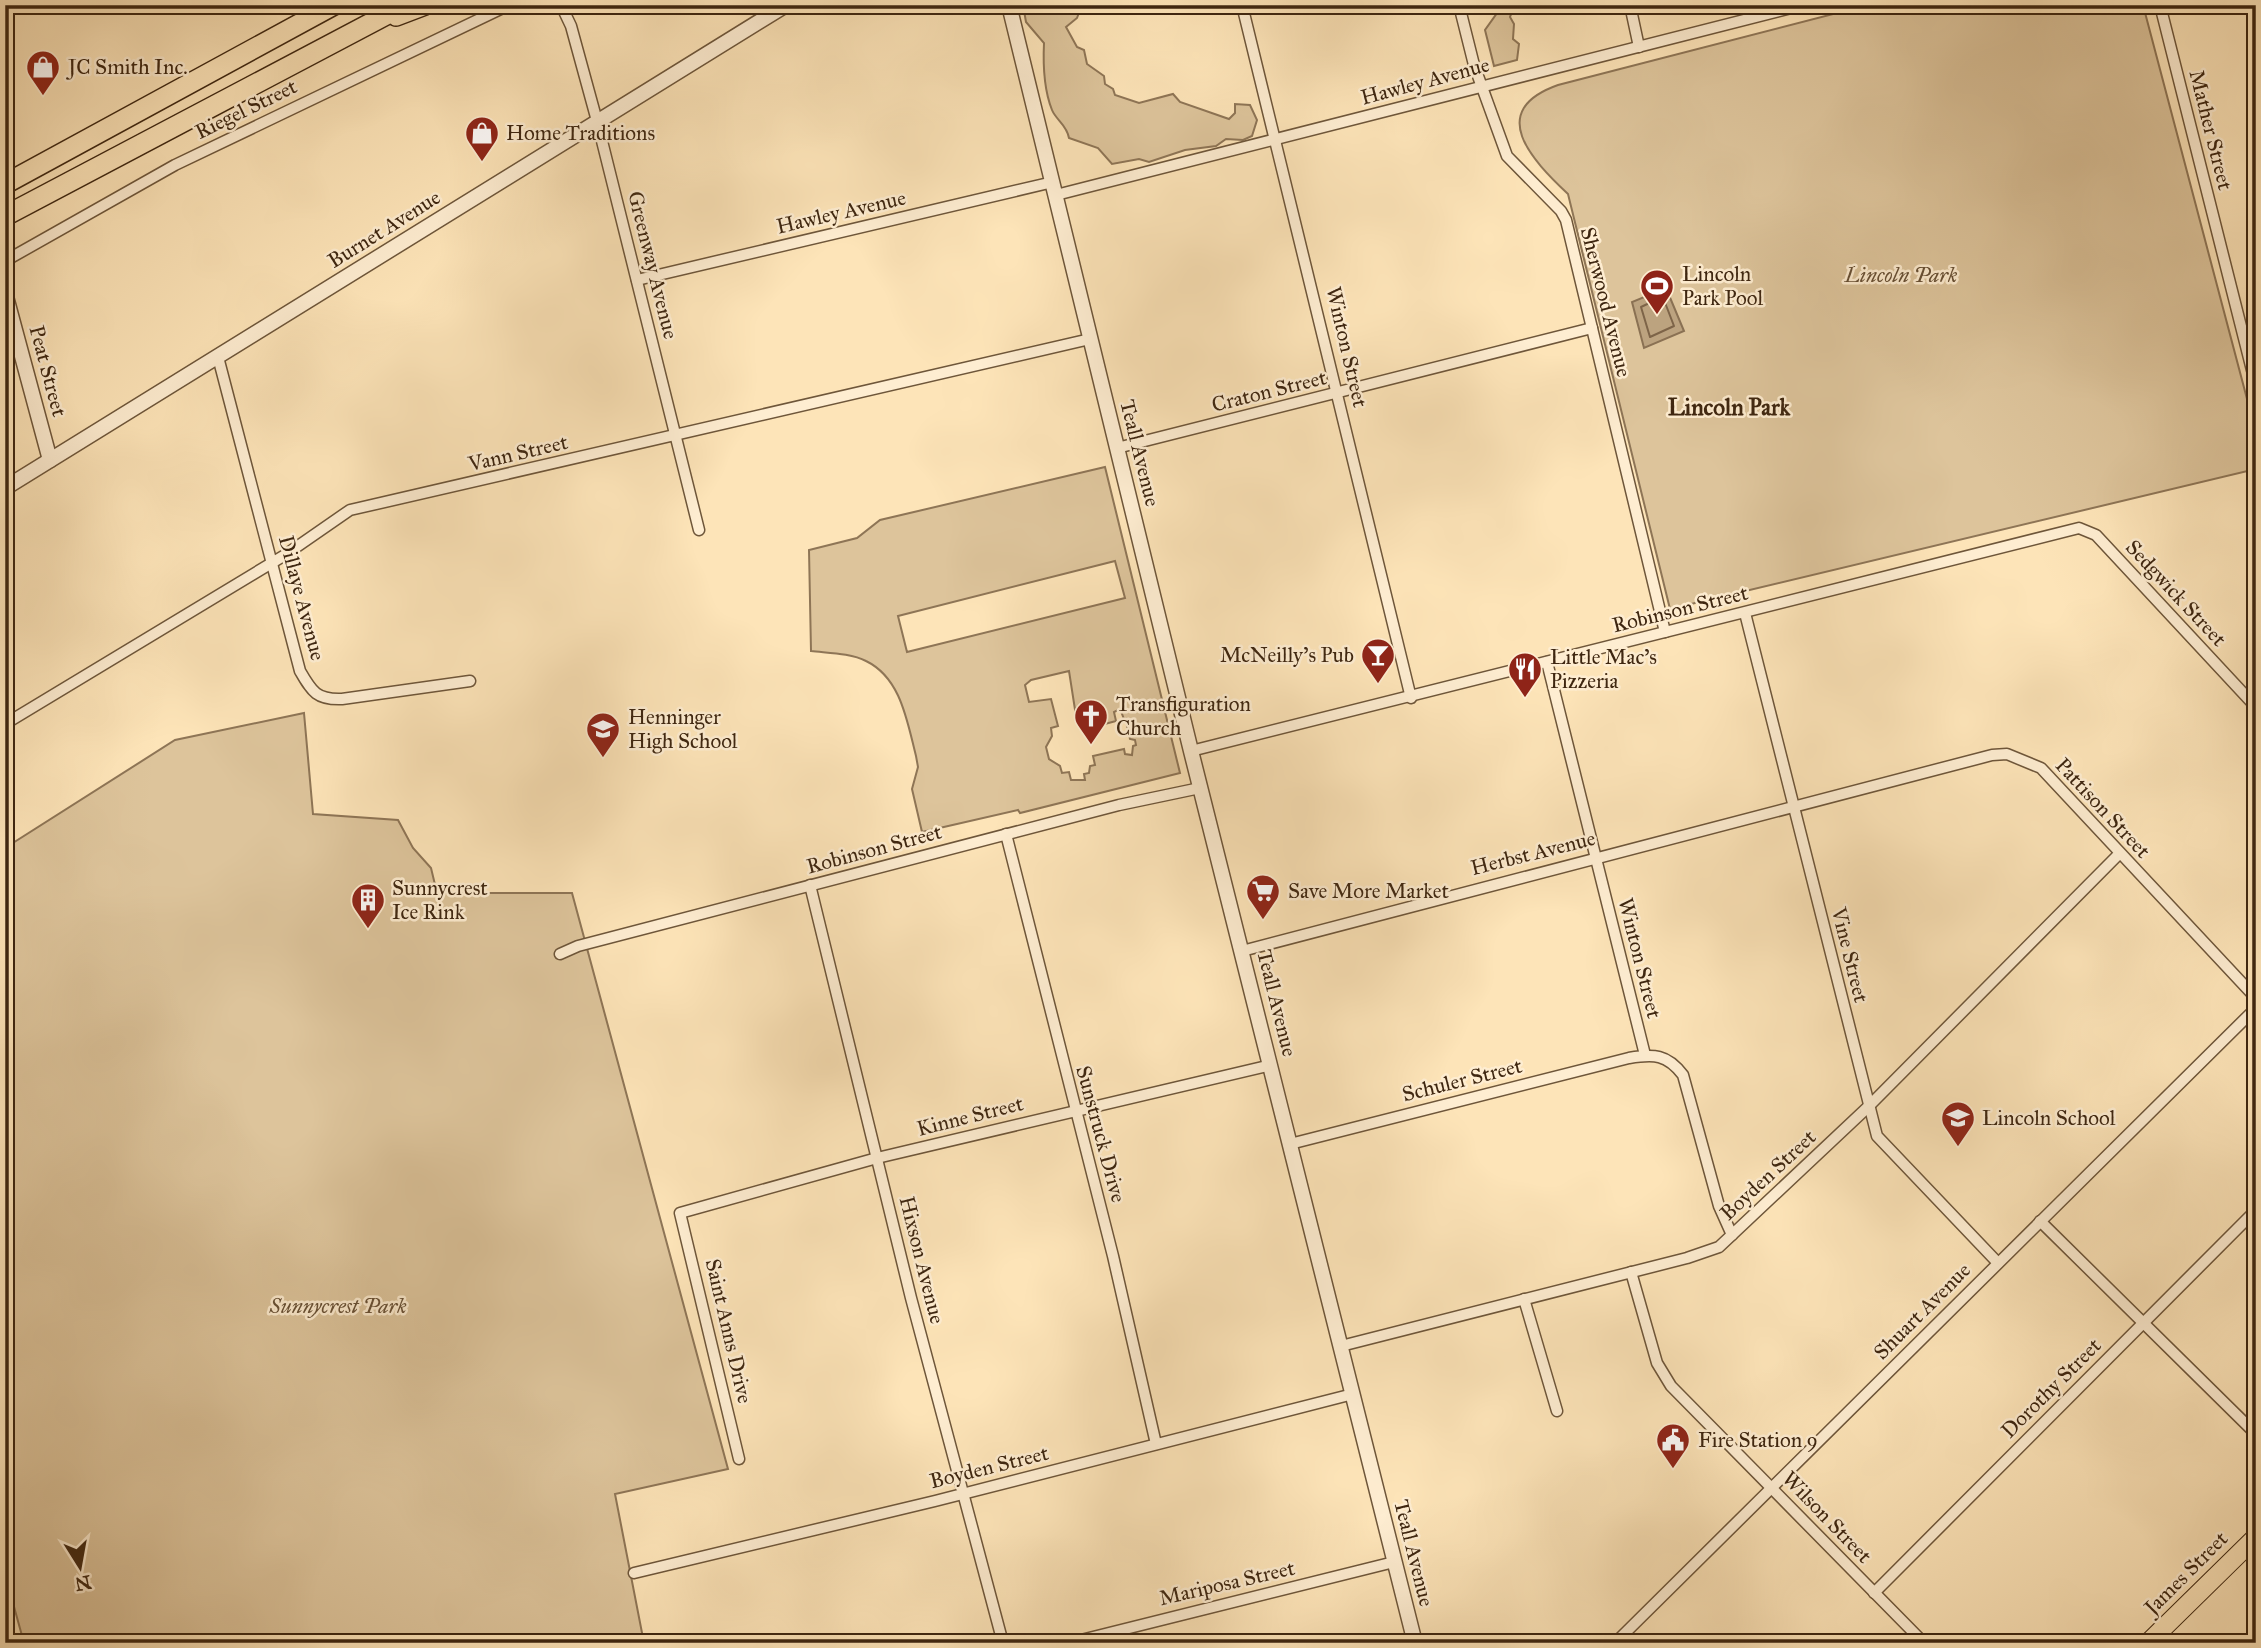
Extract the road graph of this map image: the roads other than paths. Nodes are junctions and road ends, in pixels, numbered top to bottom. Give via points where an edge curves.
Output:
1 (334, 5) edge
2 (405, 5) edge
3 (425, 5) edge
4 (509, 5) edge
5 (786, 5) edge
6 (1009, 5) edge
7 (1242, 5) edge
8 (1459, 5) edge
9 (1630, 5) edge
10 (1803, 5) edge
11 (2160, 5) edge
12 (563, 8) edge
13 (356, 32) junction
14 (1639, 47) junction
15 (1481, 86) junction
16 (597, 121) junction
17 (1274, 140) junction
18 (6, 184) edge
19 (1055, 188) junction
20 (9, 214) edge
21 (5, 261) edge
22 (637, 280) junction
23 (5, 293) edge
24 (1592, 328) junction
25 (1090, 339) junction
26 (218, 357) junction
27 (2256, 386) edge
28 (1338, 394) junction
29 (675, 435) junction
30 (1117, 448) junction
31 (50, 460) junction
32 (5, 488) edge
33 (699, 530) dead end
34 (2096, 536) joint
35 (272, 563) junction
36 (1745, 613) junction
37 (1665, 632) junction
38 (1547, 662) junction
39 (470, 681) dead end
40 (1411, 698) junction
41 (2256, 708) edge
42 (5, 724) edge
43 (1191, 751) junction
44 (1200, 788) junction
45 (1795, 805) junction
46 (1006, 834) junction
47 (2119, 854) junction
48 (1595, 857) junction
49 (810, 885) junction
50 (1242, 951) junction
51 (560, 954) dead end
52 (2256, 998) edge
53 (2256, 1008) edge
54 (1645, 1055) junction
55 (1270, 1065) junction
56 (1869, 1106) junction
57 (1075, 1110) junction
58 (1290, 1144) junction
59 (877, 1158) junction
60 (2256, 1210) edge
61 (680, 1213) joint
62 (2040, 1221) junction
63 (1732, 1235) junction
64 (1998, 1263) junction
65 (1631, 1272) junction
66 (1524, 1299) junction
67 (2143, 1323) junction
68 (1341, 1346) junction
69 (1353, 1394) junction
70 (1557, 1411) dead end
71 (2256, 1434) edge
72 (1156, 1444) junction
73 (739, 1459) dead end
74 (1771, 1487) junction
75 (964, 1492) junction
76 (2256, 1537) edge
77 (1394, 1562) junction
78 (634, 1573) dead end
79 (1874, 1593) junction
80 (1003, 1643) edge
81 (1069, 1643) edge
82 (1415, 1643) edge
83 (1615, 1643) edge
84 (1924, 1643) edge
85 (2148, 1643) edge

1 - 18 highway
2 - 13 highway
3 - 13 highway
4 - 21 street, Riegel Street via 175,165
5 - 16 street, Burnet Avenue
6 - 19 street, Teall Avenue
7 - 17 street, Winton Street
8 - 15 street, Sherwood Avenue
9 - 14 street
10 - 14 street, Hawley Avenue
11 - 27 street, Mather Street
12 - 16 street, Greenway Avenue
13 - 20 highway
14 - 15 street, Hawley Avenue
15 - 17 street, Hawley Avenue
15 - 24 street, Sherwood Avenue via 1507,156 1566,220
16 - 22 street, Greenway Avenue
16 - 26 street, Burnet Avenue
17 - 19 street, Hawley Avenue
17 - 28 street, Winton Street
19 - 22 street, Hawley Avenue
19 - 25 street, Teall Avenue
22 - 29 street, Greenway Avenue
23 - 31 street, Peat Street
24 - 28 street, Craton Street
24 - 37 street, Sherwood Avenue
25 - 29 street, Vann Street
25 - 30 street, Teall Avenue
26 - 31 street, Burnet Avenue
26 - 35 street, Dillaye Avenue
28 - 30 street, Craton Street
28 - 40 street, Winton Street
29 - 33 street, Greenway Avenue
29 - 35 street, Vann Street via 350,510
30 - 43 street, Teall Avenue
31 - 32 street, Burnet Avenue
34 - 36 street, Robinson Street via 2079,527
34 - 41 street, Sedgwick Street
35 - 39 street, Dillaye Avenue via 300,671 318,697 342,699
35 - 42 street, Vann Street
36 - 37 street, Robinson Street
36 - 45 street, Vine Street
37 - 38 street, Robinson Street
38 - 40 street, Robinson Street
38 - 48 street, Winton Street
40 - 43 street, Robinson Street
43 - 44 street, Teall Avenue
44 - 46 street, Robinson Street
44 - 50 street, Teall Avenue
45 - 47 street, Pattison Street via 2007,754 2041,768
45 - 48 street, Herbst Avenue
45 - 56 street, Vine Street
46 - 49 street, Robinson Street
46 - 57 street, Sunstruck Drive
47 - 52 street, Pattison Street
47 - 56 street, Boyden Street
48 - 50 street, Herbst Avenue
48 - 54 street, Winton Street
49 - 51 street, Robinson Street
49 - 59 street, Hixson Avenue
50 - 55 street, Teall Avenue
53 - 62 street, Shuart Avenue
54 - 58 street, Schuler Street
54 - 63 street via 1672,1060 1683,1074 1719,1206
55 - 57 street, Kinne Street
55 - 58 street, Teall Avenue
56 - 63 street, Boyden Street
56 - 64 street, Vine Street via 1883,1146
57 - 59 street, Kinne Street
57 - 72 street, Sunstruck Drive
58 - 68 street, Teall Avenue
59 - 61 street, Kinne Street
59 - 75 street, Hixson Avenue
60 - 67 street, Dorothy Street
61 - 73 street, Saint Anns Drive
62 - 64 street, Shuart Avenue
62 - 67 street
63 - 65 street, Boyden Street via 1719,1247
64 - 74 street, Shuart Avenue
65 - 66 street, Boyden Street
65 - 74 street, Wilson Street via 1657,1363 1671,1386
66 - 68 street, Boyden Street
66 - 70 street
67 - 71 street
67 - 79 street, Dorothy Street
68 - 69 street, Teall Avenue
69 - 72 street, Boyden Street
69 - 77 street, Teall Avenue
72 - 75 street, Boyden Street
74 - 79 street, Wilson Street
74 - 83 street, Shuart Avenue
75 - 78 street, Boyden Street
75 - 80 street, Hixson Avenue
76 - 85 main road, James Street
77 - 81 street, Mariposa Street
77 - 82 street, Teall Avenue
79 - 84 street, Wilson Street

